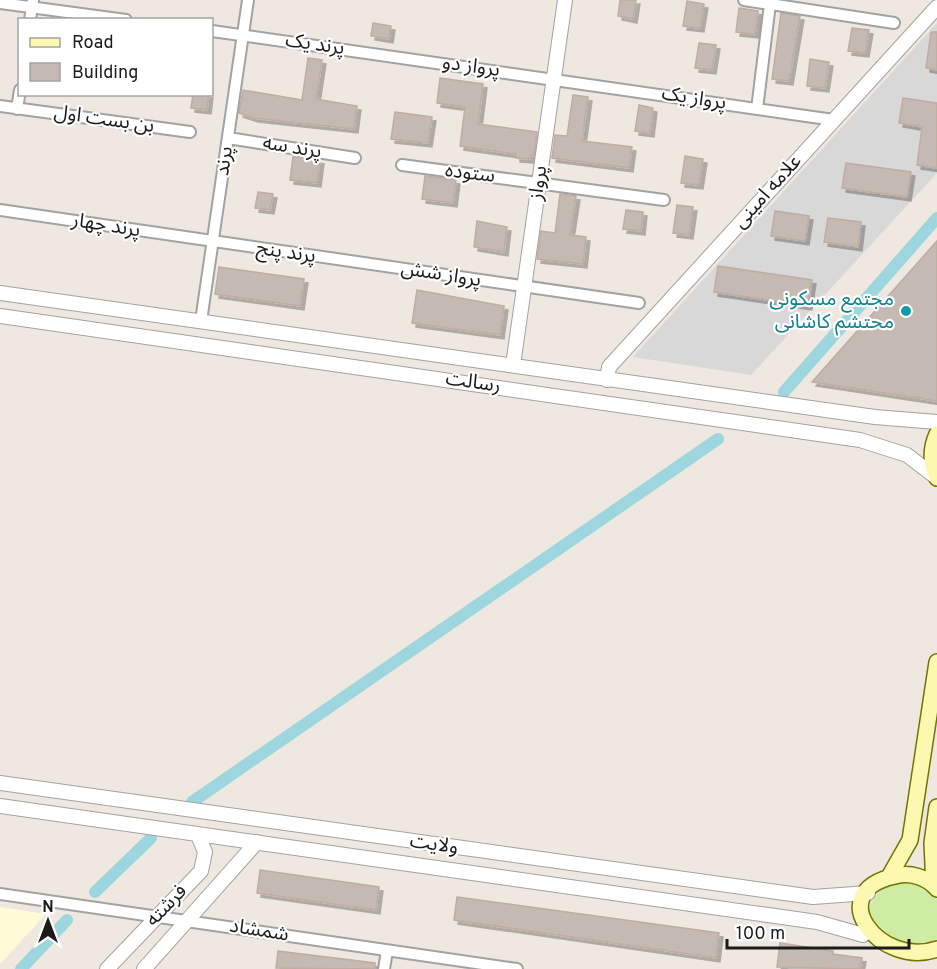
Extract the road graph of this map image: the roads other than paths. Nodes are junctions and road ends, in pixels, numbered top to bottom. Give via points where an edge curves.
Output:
1 (248, 0) edge
2 (565, 0) edge
3 (744, 0) edge
4 (0, 3) edge
5 (32, 4) edge
6 (770, 4) junction
7 (937, 8) edge
8 (114, 18) edge
9 (894, 23) dead end
10 (213, 31) edge
11 (243, 35) junction
12 (388, 56) joint
13 (554, 78) junction
14 (19, 96) edge
15 (0, 106) edge
16 (17, 109) junction
17 (757, 109) junction
18 (834, 120) junction
19 (190, 132) dead end
20 (228, 138) junction
21 (355, 158) dead end
22 (402, 165) dead end
23 (539, 183) junction
24 (664, 200) dead end
25 (0, 210) edge
26 (213, 242) junction
27 (358, 263) joint
28 (524, 288) junction
29 (0, 293) edge
30 (639, 303) dead end
31 (0, 316) edge
32 (201, 321) junction
33 (513, 365) junction
34 (607, 380) junction
35 (937, 422) edge
36 (937, 434) edge
37 (937, 478) edge
38 (937, 662) edge
39 (0, 783) edge
40 (0, 806) edge
41 (937, 807) edge
42 (198, 835) junction
43 (257, 842) junction
44 (889, 877) junction
45 (936, 887) edge
46 (868, 893) junction
47 (0, 894) edge
48 (157, 915) junction
49 (187, 920) junction
50 (863, 935) junction
51 (937, 949) edge
52 (387, 951) junction
53 (915, 965) edge
54 (471, 966) edge
55 (107, 969) edge
56 (144, 969) edge
57 (384, 969) edge
58 (517, 969) edge

1 - 11 street, پرند
2 - 13 street, پرواز
3 - 6 street
4 - 5 street
5 - 8 street
6 - 9 street
6 - 17 street
7 - 18 street, علامه امینی
10 - 11 street, پرند یک
11 - 12 street, پرند یک
11 - 20 street, پرند
12 - 13 street, پرواز دو
13 - 17 street, پرواز یک
13 - 23 street, پرواز
14 - 16 street
15 - 16 street, بن بست اول
16 - 19 street, بن بست اول
17 - 18 street, پرواز یک
18 - 34 street, علامه امینی via 609,367
20 - 21 street, پرند سه
20 - 26 street, پرند
22 - 23 street, ستوده
23 - 24 street, ستوده
23 - 28 street, پرواز
25 - 26 street, پرند چهار
26 - 27 street, پرند پنج
26 - 32 street, پرند
27 - 28 street, پرواز شش
28 - 30 street, پرواز شش
28 - 33 street, پرواز
29 - 32 street, رسالت
31 - 37 street, رسالت via 860,440 907,455
32 - 33 street, رسالت
33 - 34 street, رسالت
34 - 35 street, رسالت
36 - 37 main road via 932,450
38 - 44 main road via 910,840
39 - 46 street, ولایت via 813,897
40 - 42 street, ولایت
41 - 45 main road via 932,843
42 - 43 street, ولایت
42 - 48 street, فرشته via 205,852 201,872
43 - 49 street, فرشته
43 - 50 street, ولایت via 817,922
44 - 45 main road via 913,875
44 - 46 main road
46 - 50 main road via 860,913
47 - 48 street, شمشاد
48 - 49 street, شمشاد
48 - 55 street, فرشته
49 - 52 street, شمشاد
49 - 56 street, فرشته
50 - 53 main road via 882,957
51 - 53 main road
52 - 54 street, شمشاد
52 - 57 street
54 - 58 street, شمشاد

